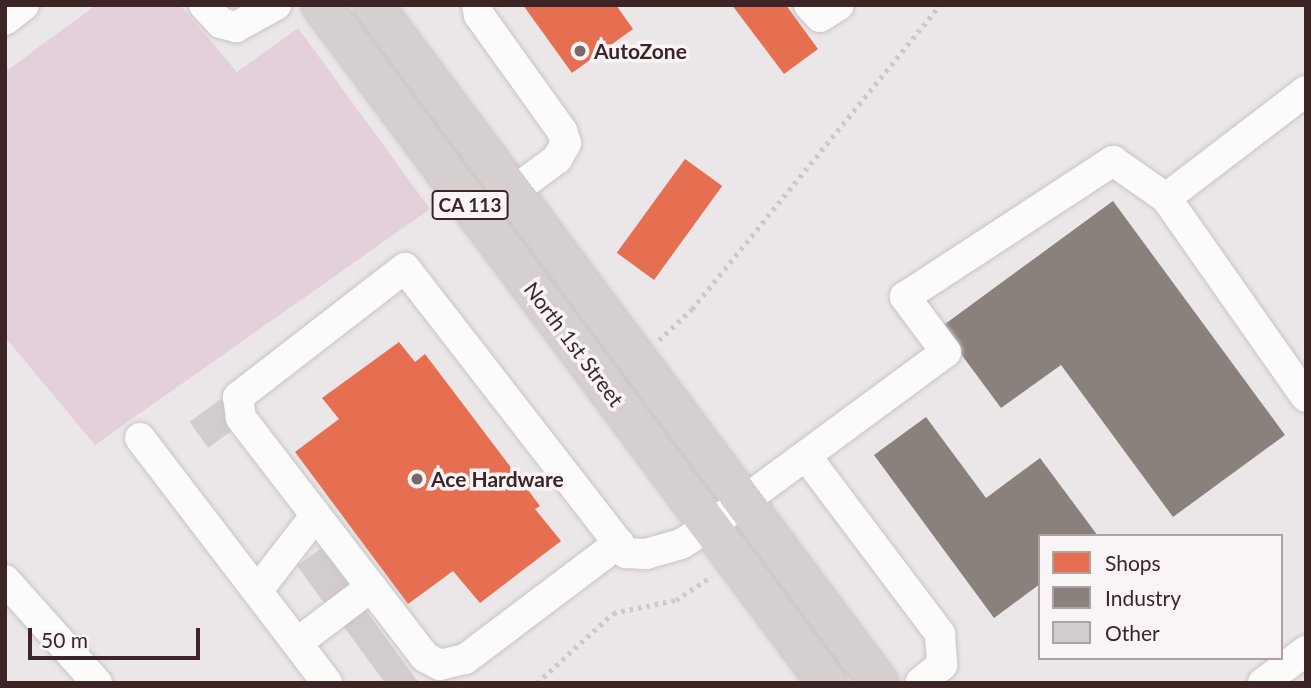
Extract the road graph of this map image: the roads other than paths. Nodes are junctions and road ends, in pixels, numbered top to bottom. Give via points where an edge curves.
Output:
1 (24, 5) edge
2 (204, 5) edge
3 (276, 5) edge
4 (321, 5) edge
5 (373, 5) edge
6 (477, 5) edge
7 (809, 5) edge
8 (839, 5) edge
9 (5, 20) edge
10 (1306, 91) edge
11 (512, 192) junction
12 (1166, 198) junction
13 (1306, 397) edge
14 (140, 438) dead end
15 (806, 456) junction
16 (745, 502) junction
17 (316, 515) junction
18 (710, 526) junction
19 (619, 543) junction
20 (5, 580) edge
21 (371, 587) junction
22 (257, 591) junction
23 (297, 643) junction
24 (1306, 651) edge
25 (823, 681) edge
26 (97, 683) edge
27 (327, 683) edge
28 (879, 683) edge
29 (920, 683) edge
30 (1263, 683) edge

1 - 9 street
2 - 3 street via 220,23 236,27
4 - 18 main road, North 1st Street / CA 113
5 - 11 main road, North 1st Street / CA 113
6 - 11 street via 479,15 566,143 557,159
7 - 8 street via 820,18
10 - 12 street
11 - 16 main road, North 1st Street / CA 113
12 - 13 street
12 - 15 street via 1113,161 905,297 946,352
14 - 22 street
15 - 16 street
15 - 29 street via 940,634 942,665
16 - 18 street
16 - 28 main road, North 1st Street / CA 113
17 - 19 street via 241,418 239,397 405,268
17 - 21 street
17 - 22 street
18 - 19 street via 681,544 646,554 626,553
18 - 25 main road, North 1st Street / CA 113
19 - 21 street via 465,659 440,665 425,657
20 - 26 street
21 - 23 street
22 - 23 street
23 - 27 street
24 - 30 street

